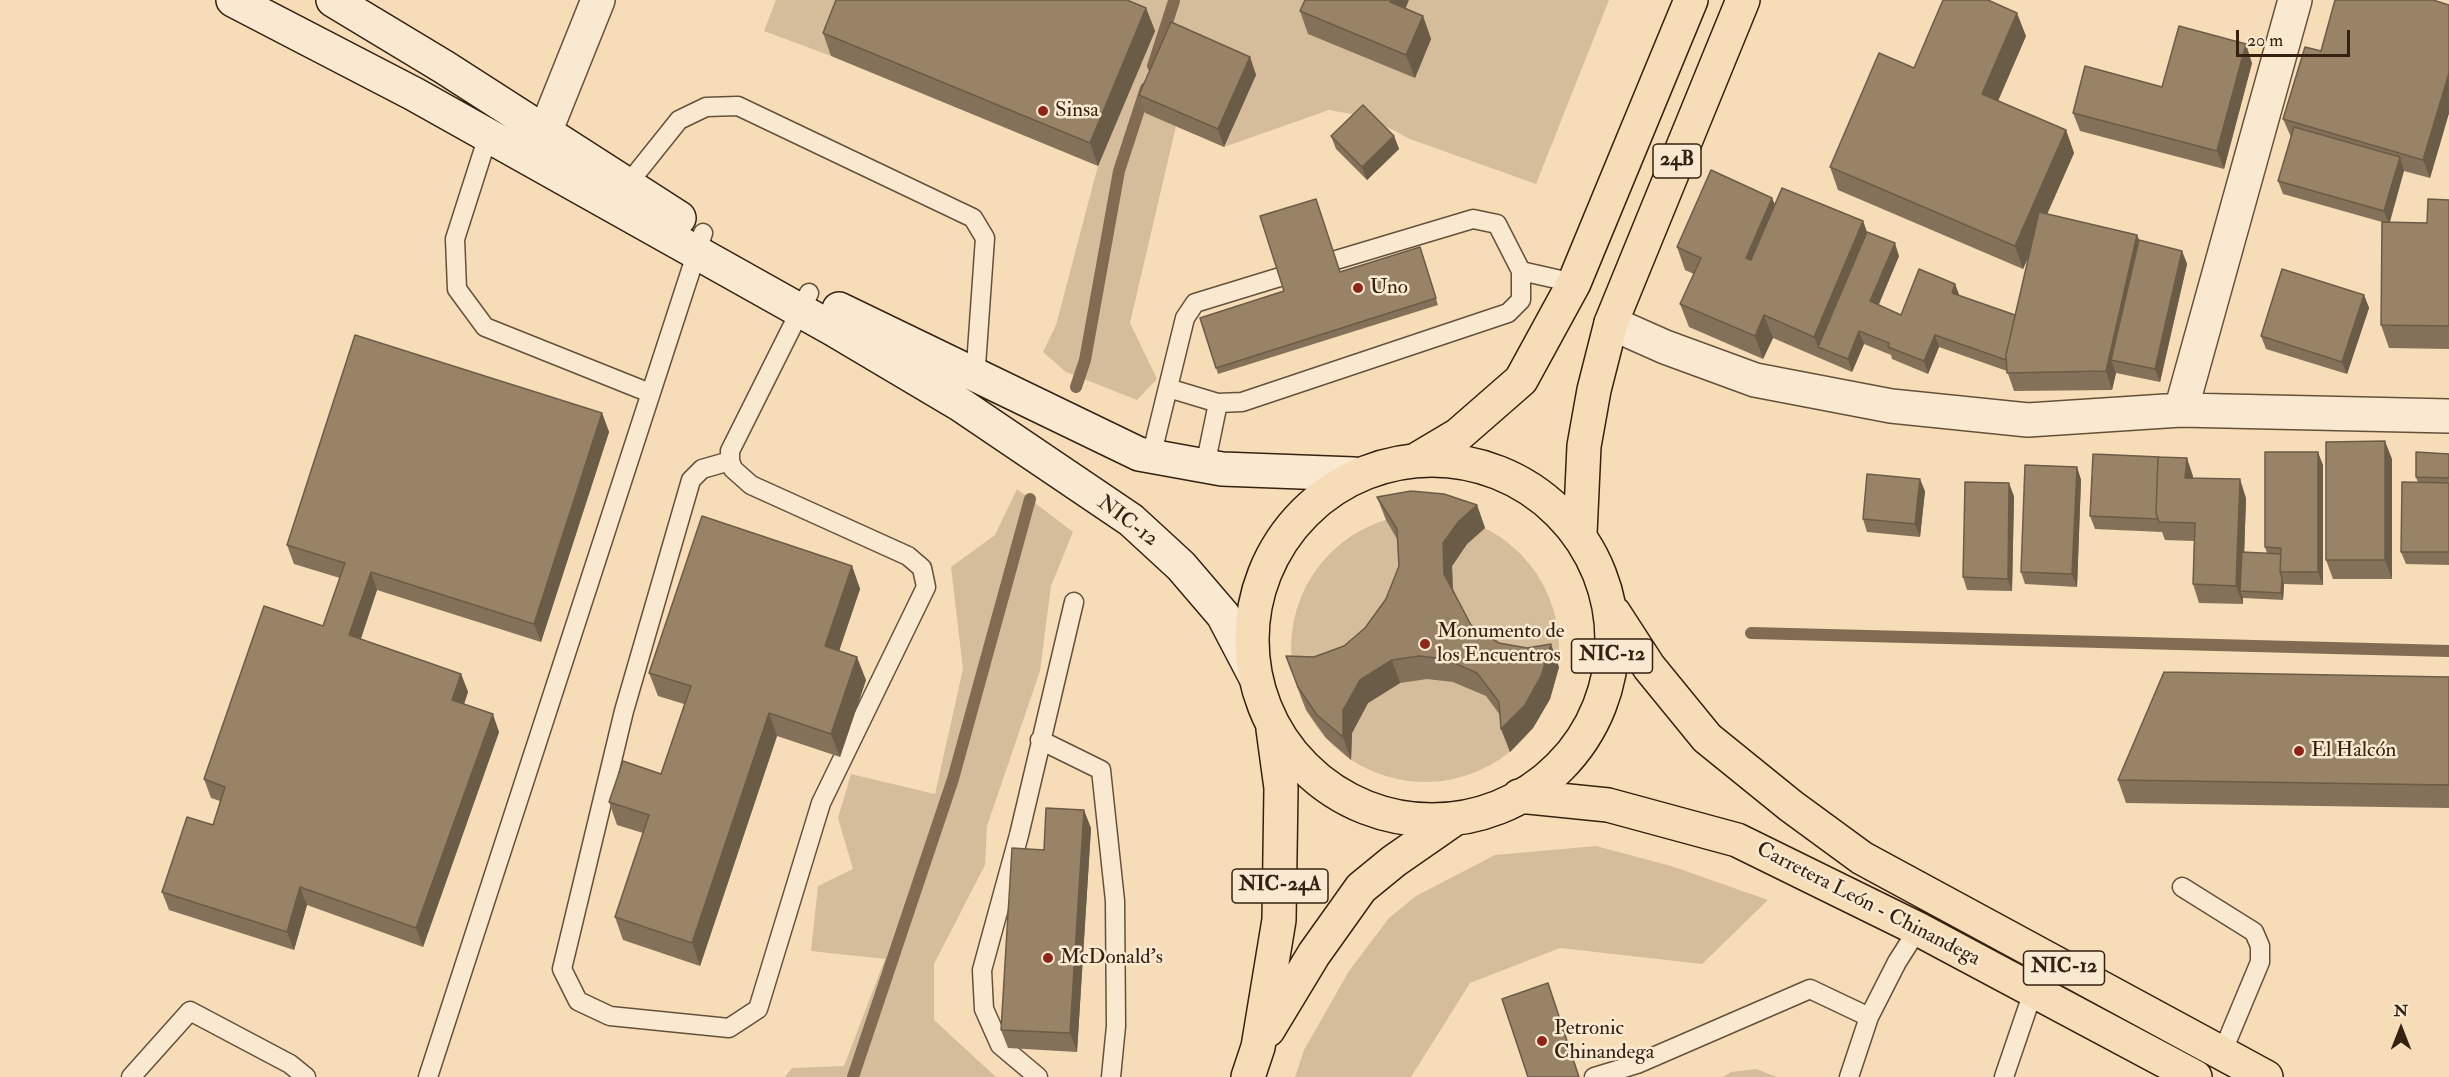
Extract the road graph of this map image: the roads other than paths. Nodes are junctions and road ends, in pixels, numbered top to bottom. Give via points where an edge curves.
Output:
1 (232, 0) edge
2 (333, 0) edge
3 (598, 0) edge
4 (1691, 0) edge
5 (1743, 0) edge
6 (2295, 0) edge
7 (546, 132) junction
8 (488, 135) junction
9 (533, 161) junction
10 (619, 196) junction
11 (699, 243) junction
12 (1336, 260) edge
13 (1521, 271) junction
14 (1280, 277) edge
15 (1575, 283) junction
16 (804, 302) junction
17 (1611, 323) junction
18 (976, 377) junction
19 (1168, 388) junction
20 (650, 393) junction
21 (1218, 403) junction
22 (961, 405) junction
23 (2181, 410) junction
24 (2449, 416) edge
25 (1151, 457) junction
26 (1416, 460) junction
27 (730, 461) junction
28 (1205, 466) junction
29 (1354, 474) junction
30 (1580, 534) junction
31 (1074, 602) dead end
32 (1614, 613) junction
33 (1255, 676) junction
34 (1273, 724) junction
35 (1040, 740) junction
36 (1519, 796) junction
37 (1453, 820) junction
38 (2182, 887) dead end
39 (1918, 929) junction
40 (2034, 989) junction
41 (1869, 1017) junction
42 (2222, 1053) junction
43 (1253, 1062) edge
44 (131, 1077) edge
45 (306, 1077) edge
46 (428, 1077) edge
47 (1038, 1077) edge
48 (1111, 1077) edge
49 (1594, 1077) edge
50 (1849, 1077) edge
51 (2004, 1077) edge
52 (2195, 1077) edge
53 (2266, 1077) edge

1 - 8 street
2 - 7 street
3 - 7 street
4 - 15 highway, 24B
5 - 17 highway, 24B
6 - 23 street
7 - 9 street
7 - 10 street
8 - 9 street
8 - 20 lane via 455,239 458,289 485,327
9 - 10 street
10 - 11 street
10 - 18 lane via 679,120 706,107 738,106 973,218 985,238
11 - 16 street
11 - 20 lane
12 - 13 lane via 1473,219 1497,224
13 - 15 lane
13 - 21 lane via 1521,300 1508,313 1242,402
14 - 19 lane via 1195,303 1185,318
15 - 26 highway, 24B via 1521,380 1458,435
16 - 18 street
16 - 22 street, NIC-12 via 833,328
16 - 27 lane via 730,451
17 - 23 street via 1755,380 1891,406 2028,420
17 - 30 highway, 24B via 1584,446
18 - 22 lane
18 - 25 street
19 - 21 lane
19 - 25 lane
20 - 46 lane
21 - 28 lane
22 - 33 street, NIC-12 via 1131,520 1181,566 1223,615
23 - 24 street
25 - 28 street
26 - 29 highway, NIC-12
26 - 30 highway, NIC-12 via 1493,470 1542,496
27 - 27 lane via 751,485 908,555 922,568 926,587 821,803 758,1010 729,1028 610,1016 578,1001 562,969 624,711 691,480 702,469
28 - 29 street
29 - 33 highway, NIC-12 via 1321,491 1294,524 1266,570 1253,622
30 - 32 highway, NIC-12
31 - 35 lane
32 - 36 highway, NIC-12 via 1607,695 1581,746
32 - 42 highway, Carretera León - Chinandega / NIC-12 via 1649,667 1707,738 1844,845 1872,864
33 - 34 highway, NIC-12
34 - 37 highway, NIC-12 via 1302,765 1342,796 1412,820
34 - 43 highway, NIC-24A via 1281,788 1279,920
35 - 47 lane via 982,970 984,1010 1000,1045
35 - 48 lane via 1101,770 1115,901 1116,1026
36 - 37 highway, NIC-12
36 - 39 highway, Carretera León - Chinandega / NIC-12 via 1608,805 1737,840
37 - 43 highway, NIC-24A via 1361,888 1314,954
38 - 42 lane via 2254,932 2260,946 2260,962
39 - 40 highway, Carretera León - Chinandega / NIC-12
39 - 41 lane
40 - 51 lane
40 - 52 highway, Carretera León - Chinandega / NIC-12
41 - 49 lane via 1810,989 1637,1064
41 - 50 lane
42 - 53 highway, Carretera León - Chinandega / NIC-12
44 - 45 lane via 190,1011 290,1064

